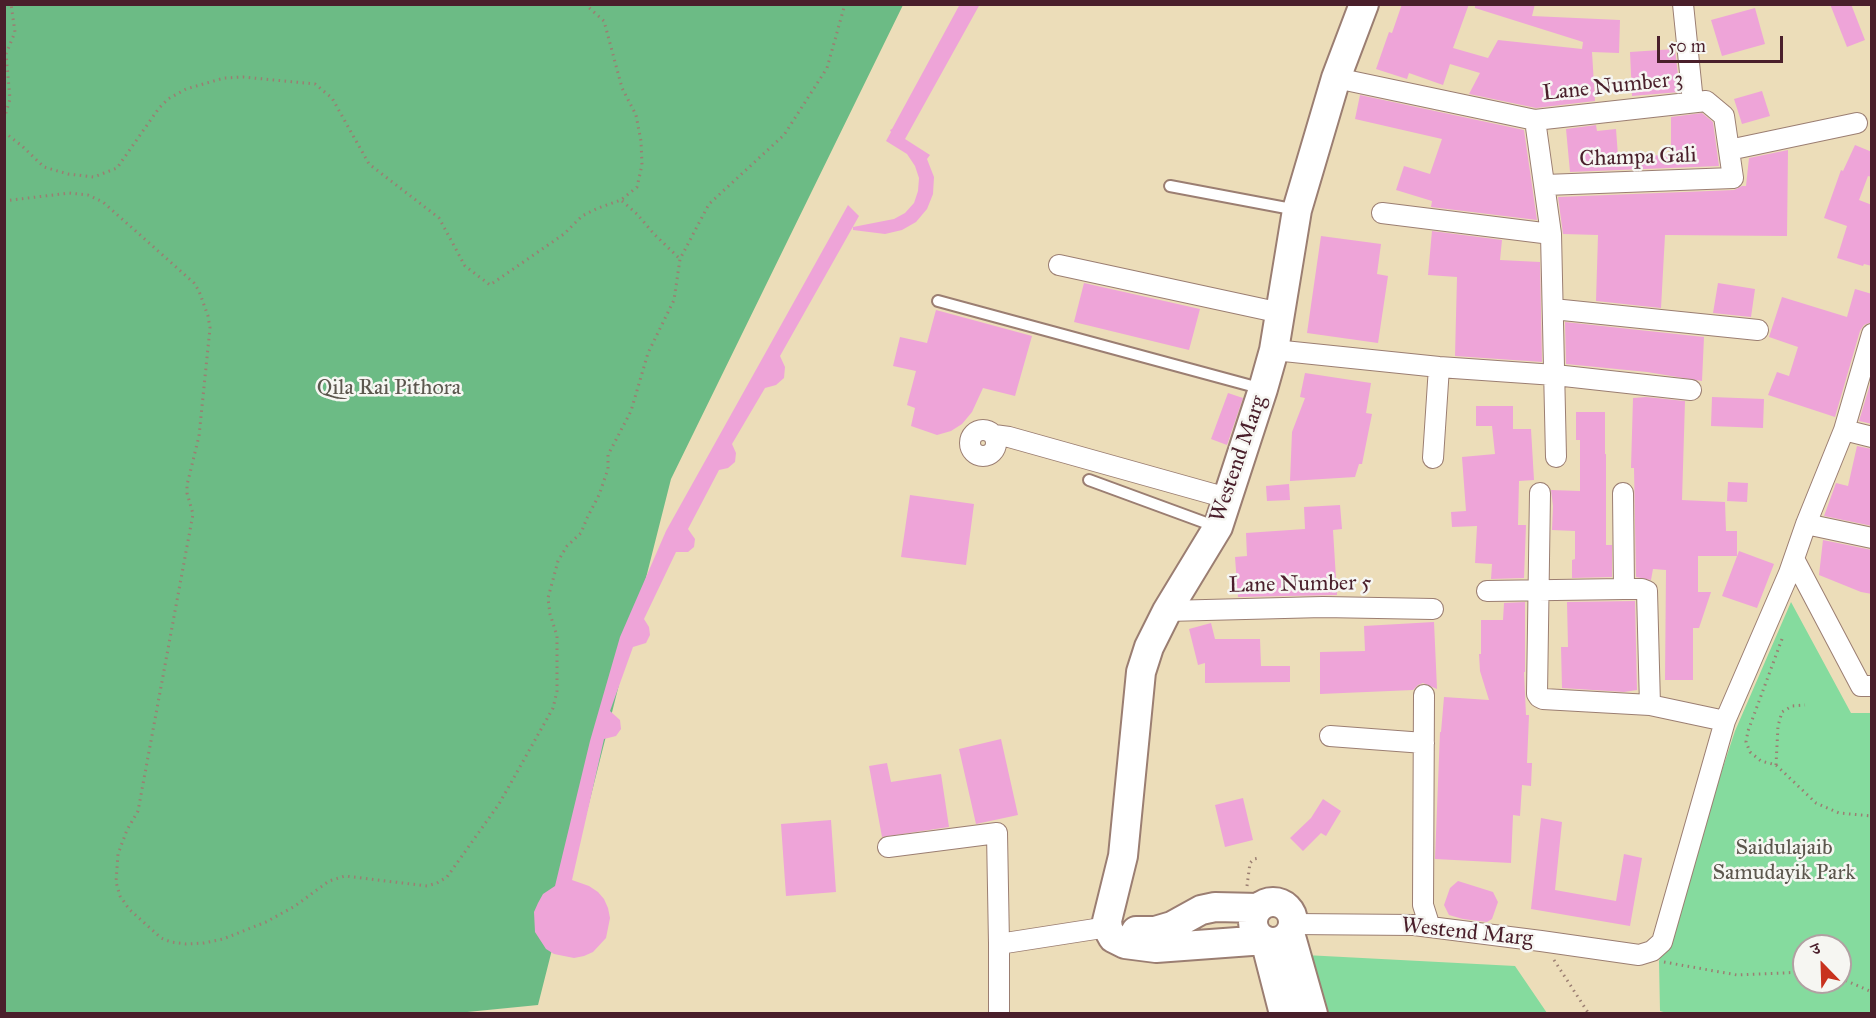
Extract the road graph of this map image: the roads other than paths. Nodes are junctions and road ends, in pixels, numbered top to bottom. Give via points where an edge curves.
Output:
1 (1364, 4) edge
2 (1683, 4) edge
3 (1336, 78) junction
4 (1693, 102) junction
5 (1535, 120) junction
6 (1857, 123) dead end
7 (1729, 150) junction
8 (1733, 178) joint
9 (1170, 186) dead end
10 (1545, 186) junction
11 (1297, 210) junction
12 (1382, 213) dead end
13 (1551, 234) junction
14 (1059, 265) dead end
15 (938, 301) dead end
16 (1553, 309) junction
17 (1281, 313) junction
18 (1758, 330) dead end
19 (1872, 334) edge
20 (1274, 350) junction
21 (1439, 368) junction
22 (1555, 375) junction
23 (1263, 389) junction
24 (1691, 390) dead end
25 (1844, 430) junction
26 (994, 435) dead end
27 (1872, 437) edge
28 (1433, 458) dead end
29 (1556, 458) dead end
30 (1089, 480) dead end
31 (1540, 493) dead end
32 (1623, 493) dead end
33 (1227, 498) junction
34 (1806, 524) junction
35 (1218, 527) junction
36 (1872, 538) edge
37 (1794, 559) junction
38 (1624, 589) junction
39 (1486, 591) dead end
40 (1538, 591) junction
41 (1433, 609) dead end
42 (1167, 611) junction
43 (1872, 686) edge
44 (1424, 695) dead end
45 (1650, 705) junction
46 (1725, 721) junction
47 (1330, 736) dead end
48 (1424, 743) junction
49 (888, 847) dead end
50 (1109, 917) junction
51 (1430, 927) junction
52 (1283, 933) junction
53 (999, 944) junction
54 (999, 1014) edge
55 (1284, 1014) edge
56 (1313, 1014) edge

1 - 3 street, Westend Marg
2 - 4 street
3 - 5 street, Lane Number 3
3 - 11 street, Westend Marg
4 - 5 street, Lane Number 3
4 - 7 street, Lane Number 3 via 1706,101 1724,116
5 - 10 street
6 - 7 street
7 - 8 street, Lane Number 3
8 - 10 street, Champa Gali
9 - 11 lane
10 - 13 street
11 - 17 street, Westend Marg
12 - 13 street
13 - 16 street
14 - 17 street
15 - 23 lane
16 - 18 street
16 - 22 street
17 - 20 street, Westend Marg
19 - 25 street
20 - 21 street
20 - 23 street, Westend Marg
21 - 22 street
21 - 28 street
22 - 24 street
22 - 29 street
23 - 33 street, Westend Marg
25 - 27 street
25 - 34 street
26 - 33 street
30 - 35 lane
31 - 40 street
32 - 38 street
33 - 35 street, Westend Marg
34 - 36 street
34 - 37 street
35 - 42 street, Westend Marg
37 - 43 street via 1861,686
37 - 46 street
38 - 40 street
38 - 45 street via 1647,591
39 - 40 street
40 - 45 street via 1539,697
41 - 42 street, Lane Number 5
42 - 50 street, Westend Marg via 1141,672 1123,856
44 - 48 street
45 - 46 street
46 - 51 street, Westend Marg via 1662,942 1652,951 1639,955
47 - 48 street
48 - 51 street via 1423,905
49 - 53 street via 997,833
50 - 52 street, Westend Marg via 1113,938 1118,942 1156,948
50 - 52 street via 1123,927 1155,931 1201,910 1259,908 1253,917 1256,933
50 - 53 street
51 - 52 street, Westend Marg
52 - 55 street
52 - 56 street
53 - 54 street

